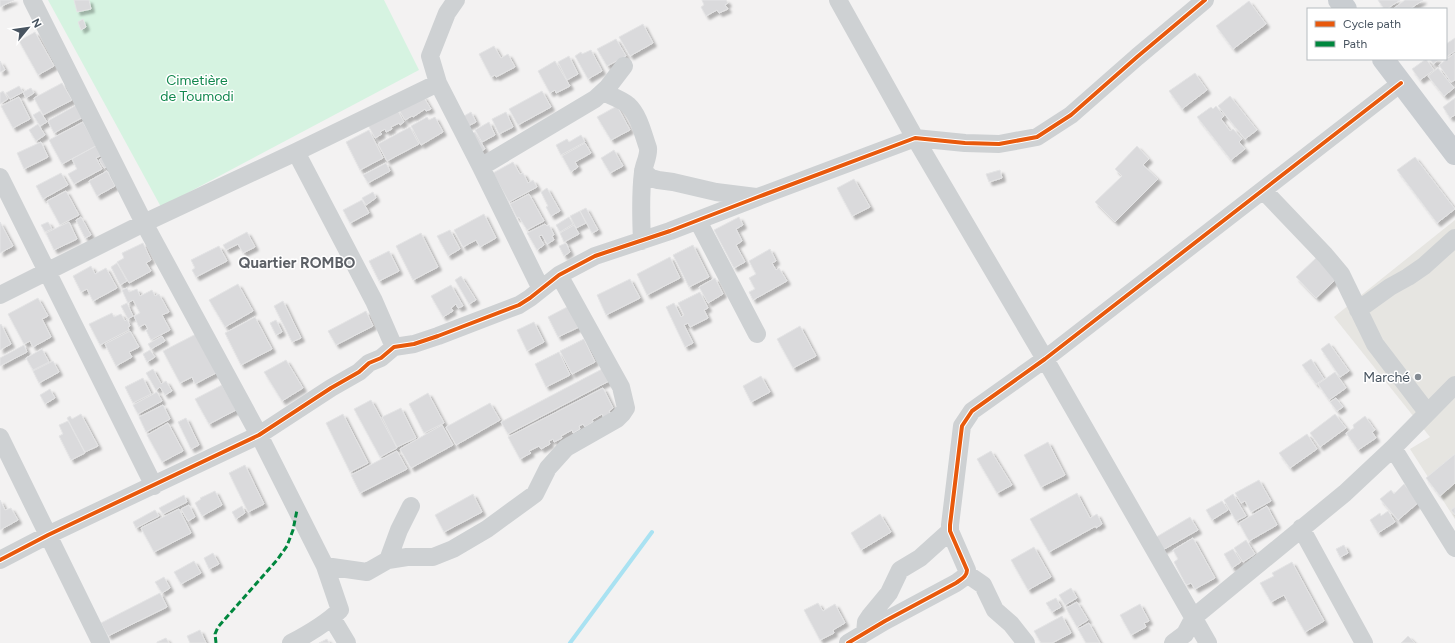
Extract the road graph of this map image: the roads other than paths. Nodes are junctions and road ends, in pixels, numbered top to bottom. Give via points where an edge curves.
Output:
1 (32, 0) edge
2 (456, 0) edge
3 (838, 0) edge
4 (1205, 0) edge
5 (1339, 0) edge
6 (1345, 8) edge
7 (1384, 60) edge
8 (624, 66) dead end
9 (438, 83) junction
10 (1401, 83) junction
11 (603, 92) junction
12 (914, 138) junction
13 (296, 152) junction
14 (1455, 154) edge
15 (481, 167) junction
16 (643, 171) junction
17 (0, 177) edge
18 (1263, 190) junction
19 (758, 197) junction
20 (698, 221) junction
21 (144, 223) junction
22 (1455, 238) edge
23 (642, 241) junction
24 (47, 271) junction
25 (559, 275) junction
26 (541, 289) junction
27 (0, 295) edge
28 (1358, 310) junction
29 (757, 334) dead end
30 (394, 347) junction
31 (1045, 359) junction
32 (1453, 392) edge
33 (1428, 412) junction
34 (259, 435) junction
35 (0, 437) edge
36 (1393, 448) junction
37 (154, 486) junction
38 (411, 506) dead end
39 (1302, 528) junction
40 (950, 532) junction
41 (48, 535) junction
42 (1455, 548) edge
43 (0, 560) edge
44 (388, 560) junction
45 (325, 566) junction
46 (967, 574) junction
47 (1194, 617) junction
48 (332, 618) junction
49 (865, 633) junction
50 (100, 643) edge
51 (291, 643) edge
52 (347, 643) edge
53 (848, 643) edge
54 (1026, 643) edge
55 (1173, 643) edge
56 (1208, 643) edge
57 (1364, 643) edge

1 - 21 street
2 - 9 street via 447,13 430,56
3 - 12 street
4 - 12 street via 1071,115 1037,137 999,144
5 - 6 main road
7 - 10 main road
8 - 11 street
9 - 13 street
9 - 15 street
10 - 14 main road
10 - 18 street
11 - 15 street
11 - 16 street via 629,105 638,119 648,152
12 - 19 street
12 - 31 street
13 - 21 street
13 - 30 street via 374,301
15 - 26 street
16 - 19 street via 658,180
16 - 23 street
17 - 24 street
18 - 28 street via 1326,255 1341,274
18 - 31 street
19 - 20 street
20 - 23 street
20 - 29 street
21 - 24 street
21 - 34 street
22 - 28 street via 1424,266
23 - 25 street via 595,256
24 - 27 street
24 - 37 street
25 - 26 street
25 - 44 street via 621,387 626,408 622,414 566,448 548,468 535,494 487,529 443,554
26 - 30 street via 519,305 438,336
28 - 33 street via 1375,344
30 - 34 street via 381,358 369,363 359,372
31 - 40 street via 972,411 965,420 962,426
31 - 47 street
32 - 33 street
33 - 36 street
34 - 37 street
34 - 45 street
35 - 41 street
36 - 39 street via 1345,493
36 - 42 street
37 - 41 street
38 - 44 street
39 - 47 street
39 - 57 street
40 - 46 street
40 - 49 street via 920,558 900,570 889,594 866,622
41 - 43 street
41 - 50 street
44 - 45 street via 367,572
45 - 48 street via 340,610
46 - 49 street via 956,583
46 - 54 street via 983,585 995,610 1011,624
47 - 55 street via 1185,634
47 - 56 street
48 - 51 street
48 - 52 street
49 - 53 street

